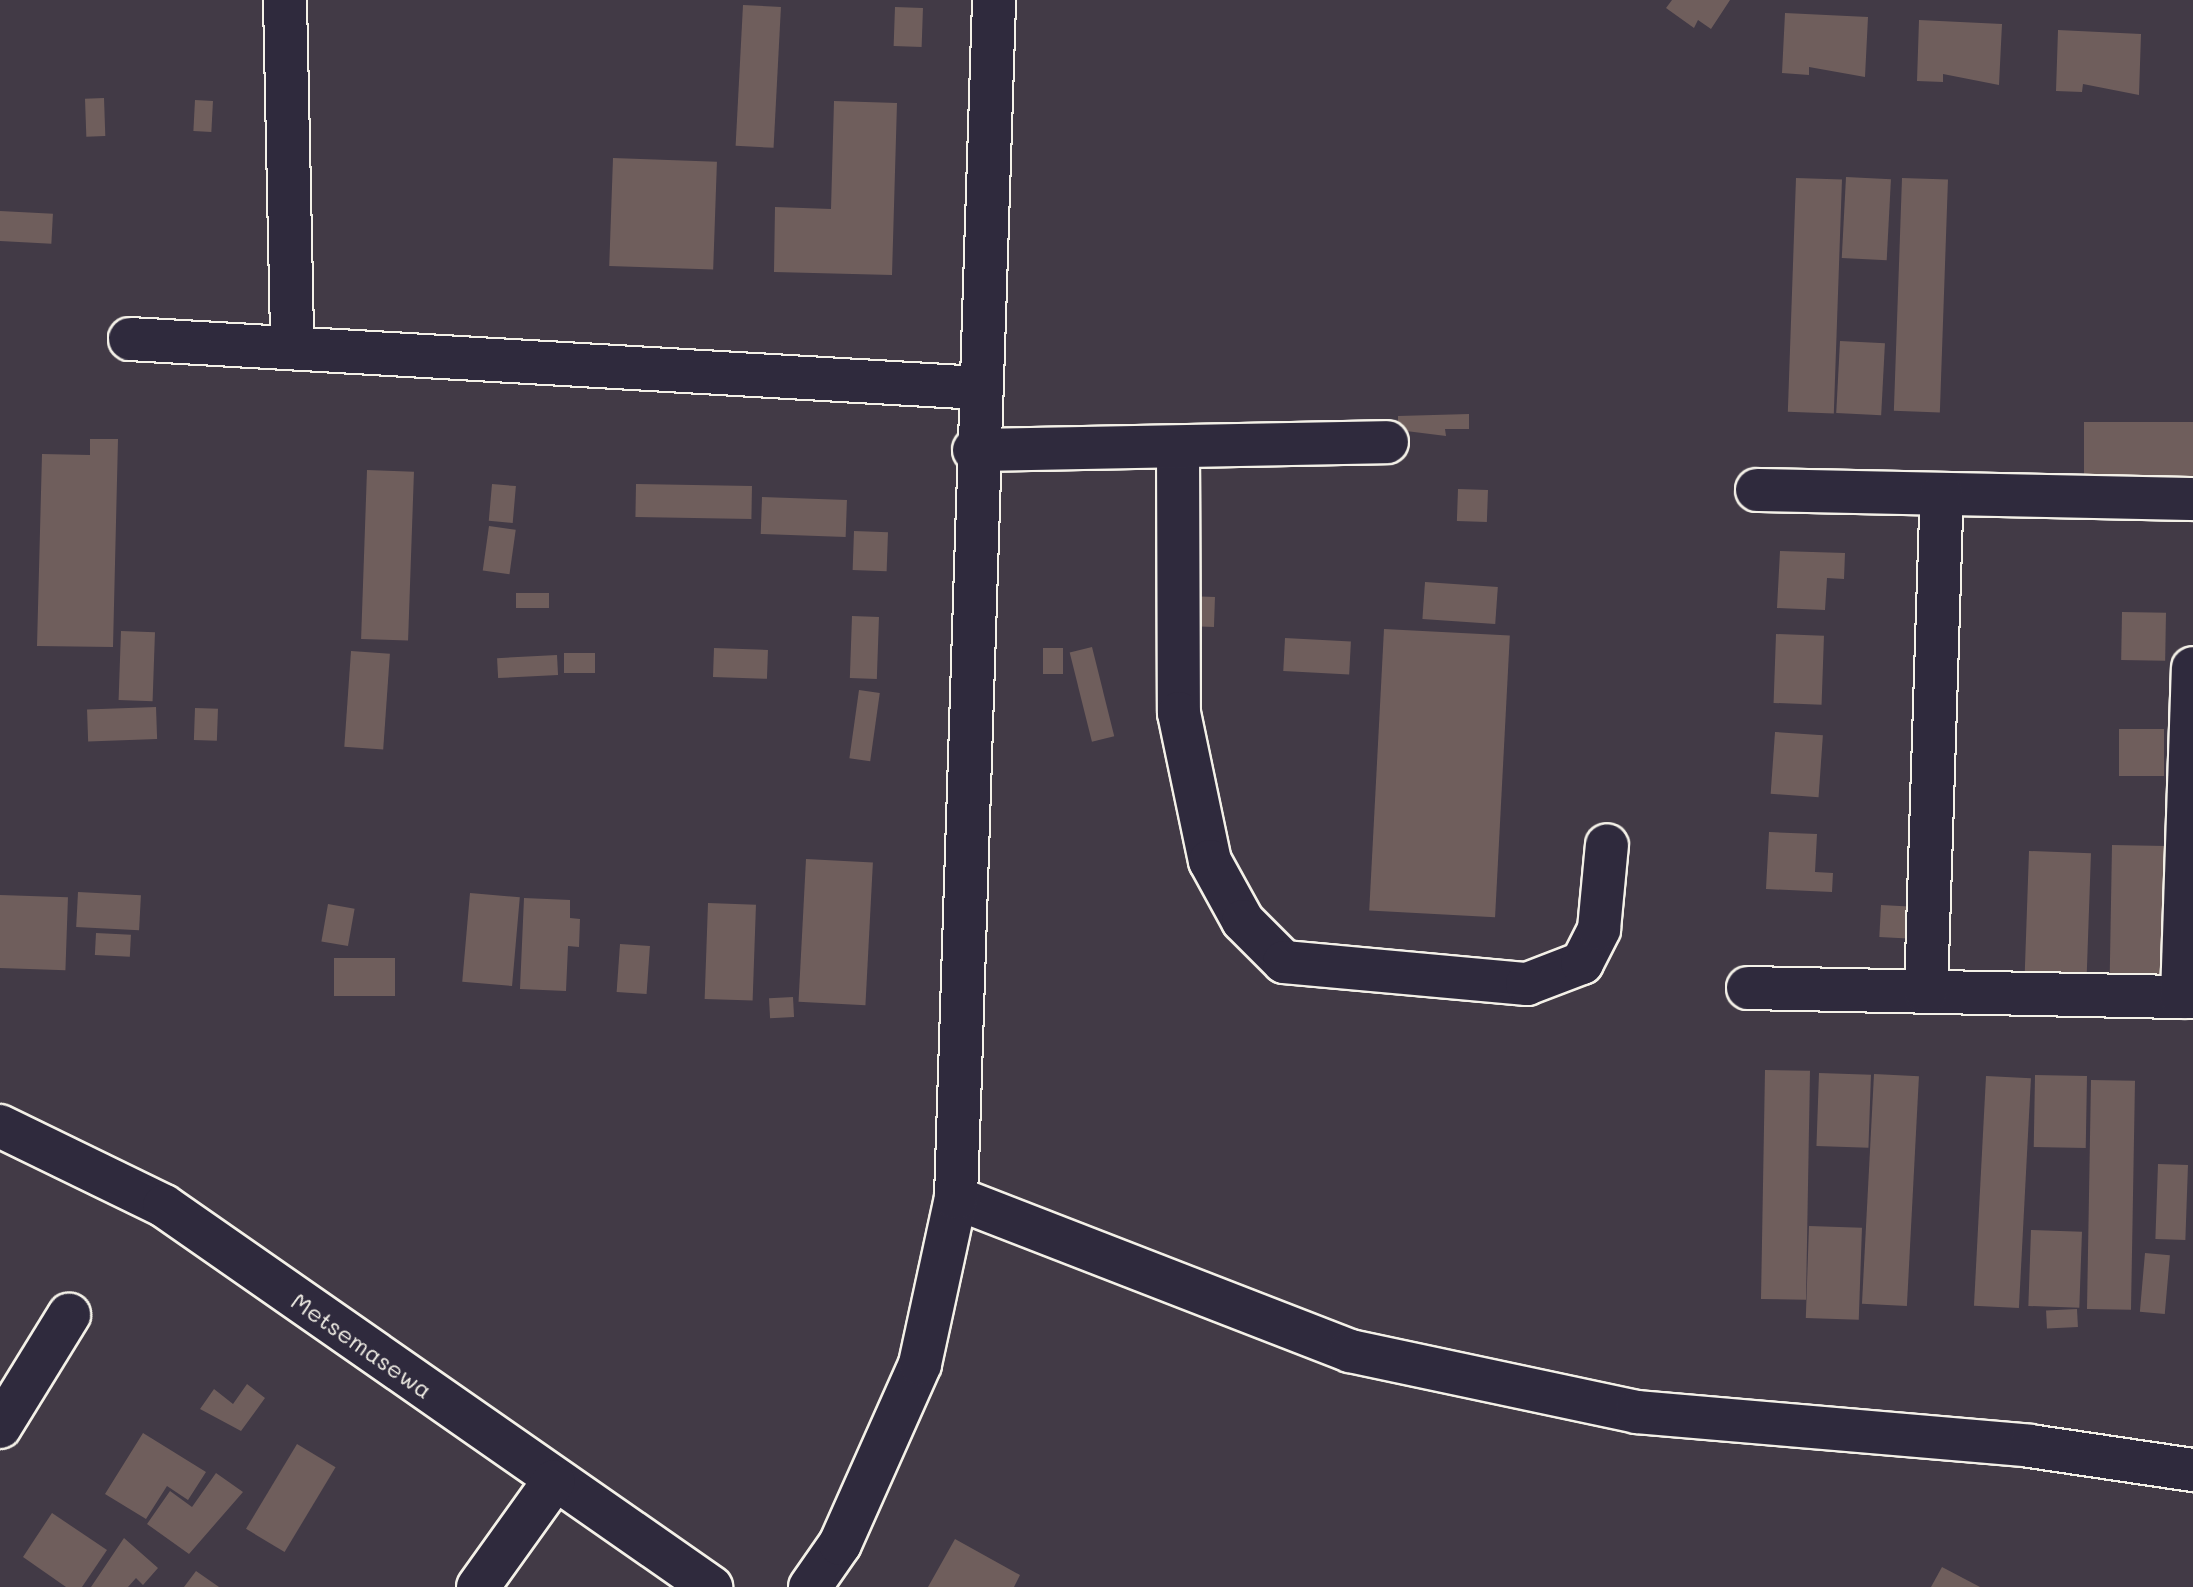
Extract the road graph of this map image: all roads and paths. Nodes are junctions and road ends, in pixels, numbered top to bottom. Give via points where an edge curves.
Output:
1 (285, 0) edge
2 (994, 0) edge
3 (130, 339) dead end
4 (292, 348) junction
5 (979, 388) junction
6 (1387, 442) dead end
7 (1178, 448) junction
8 (974, 450) junction
9 (1757, 490) dead end
10 (1942, 494) junction
11 (2193, 499) edge
12 (2193, 668) edge
13 (1607, 845) dead end
14 (1748, 988) dead end
15 (1926, 992) junction
16 (2188, 997) edge
17 (0, 1126) edge
18 (956, 1198) junction
19 (69, 1315) dead end
20 (0, 1427) edge
21 (2193, 1470) edge
22 (554, 1481) junction
23 (478, 1587) edge
24 (711, 1587) edge
25 (810, 1587) edge

1 - 4 street
2 - 5 street
3 - 4 street
4 - 5 street
5 - 8 street
6 - 7 street
7 - 8 street
7 - 13 street via 1179,713 1210,861 1243,921 1284,962 1527,984 1582,963 1599,929
8 - 18 street
9 - 10 street
10 - 11 street
10 - 15 street
12 - 16 street
14 - 15 street
15 - 16 street
17 - 22 street, Metsemasewa via 164,1206
18 - 21 street via 1350,1351 1637,1412 2030,1446
18 - 25 street via 920,1364 840,1544
19 - 20 street
22 - 23 street
22 - 24 street, Metsemasewa

